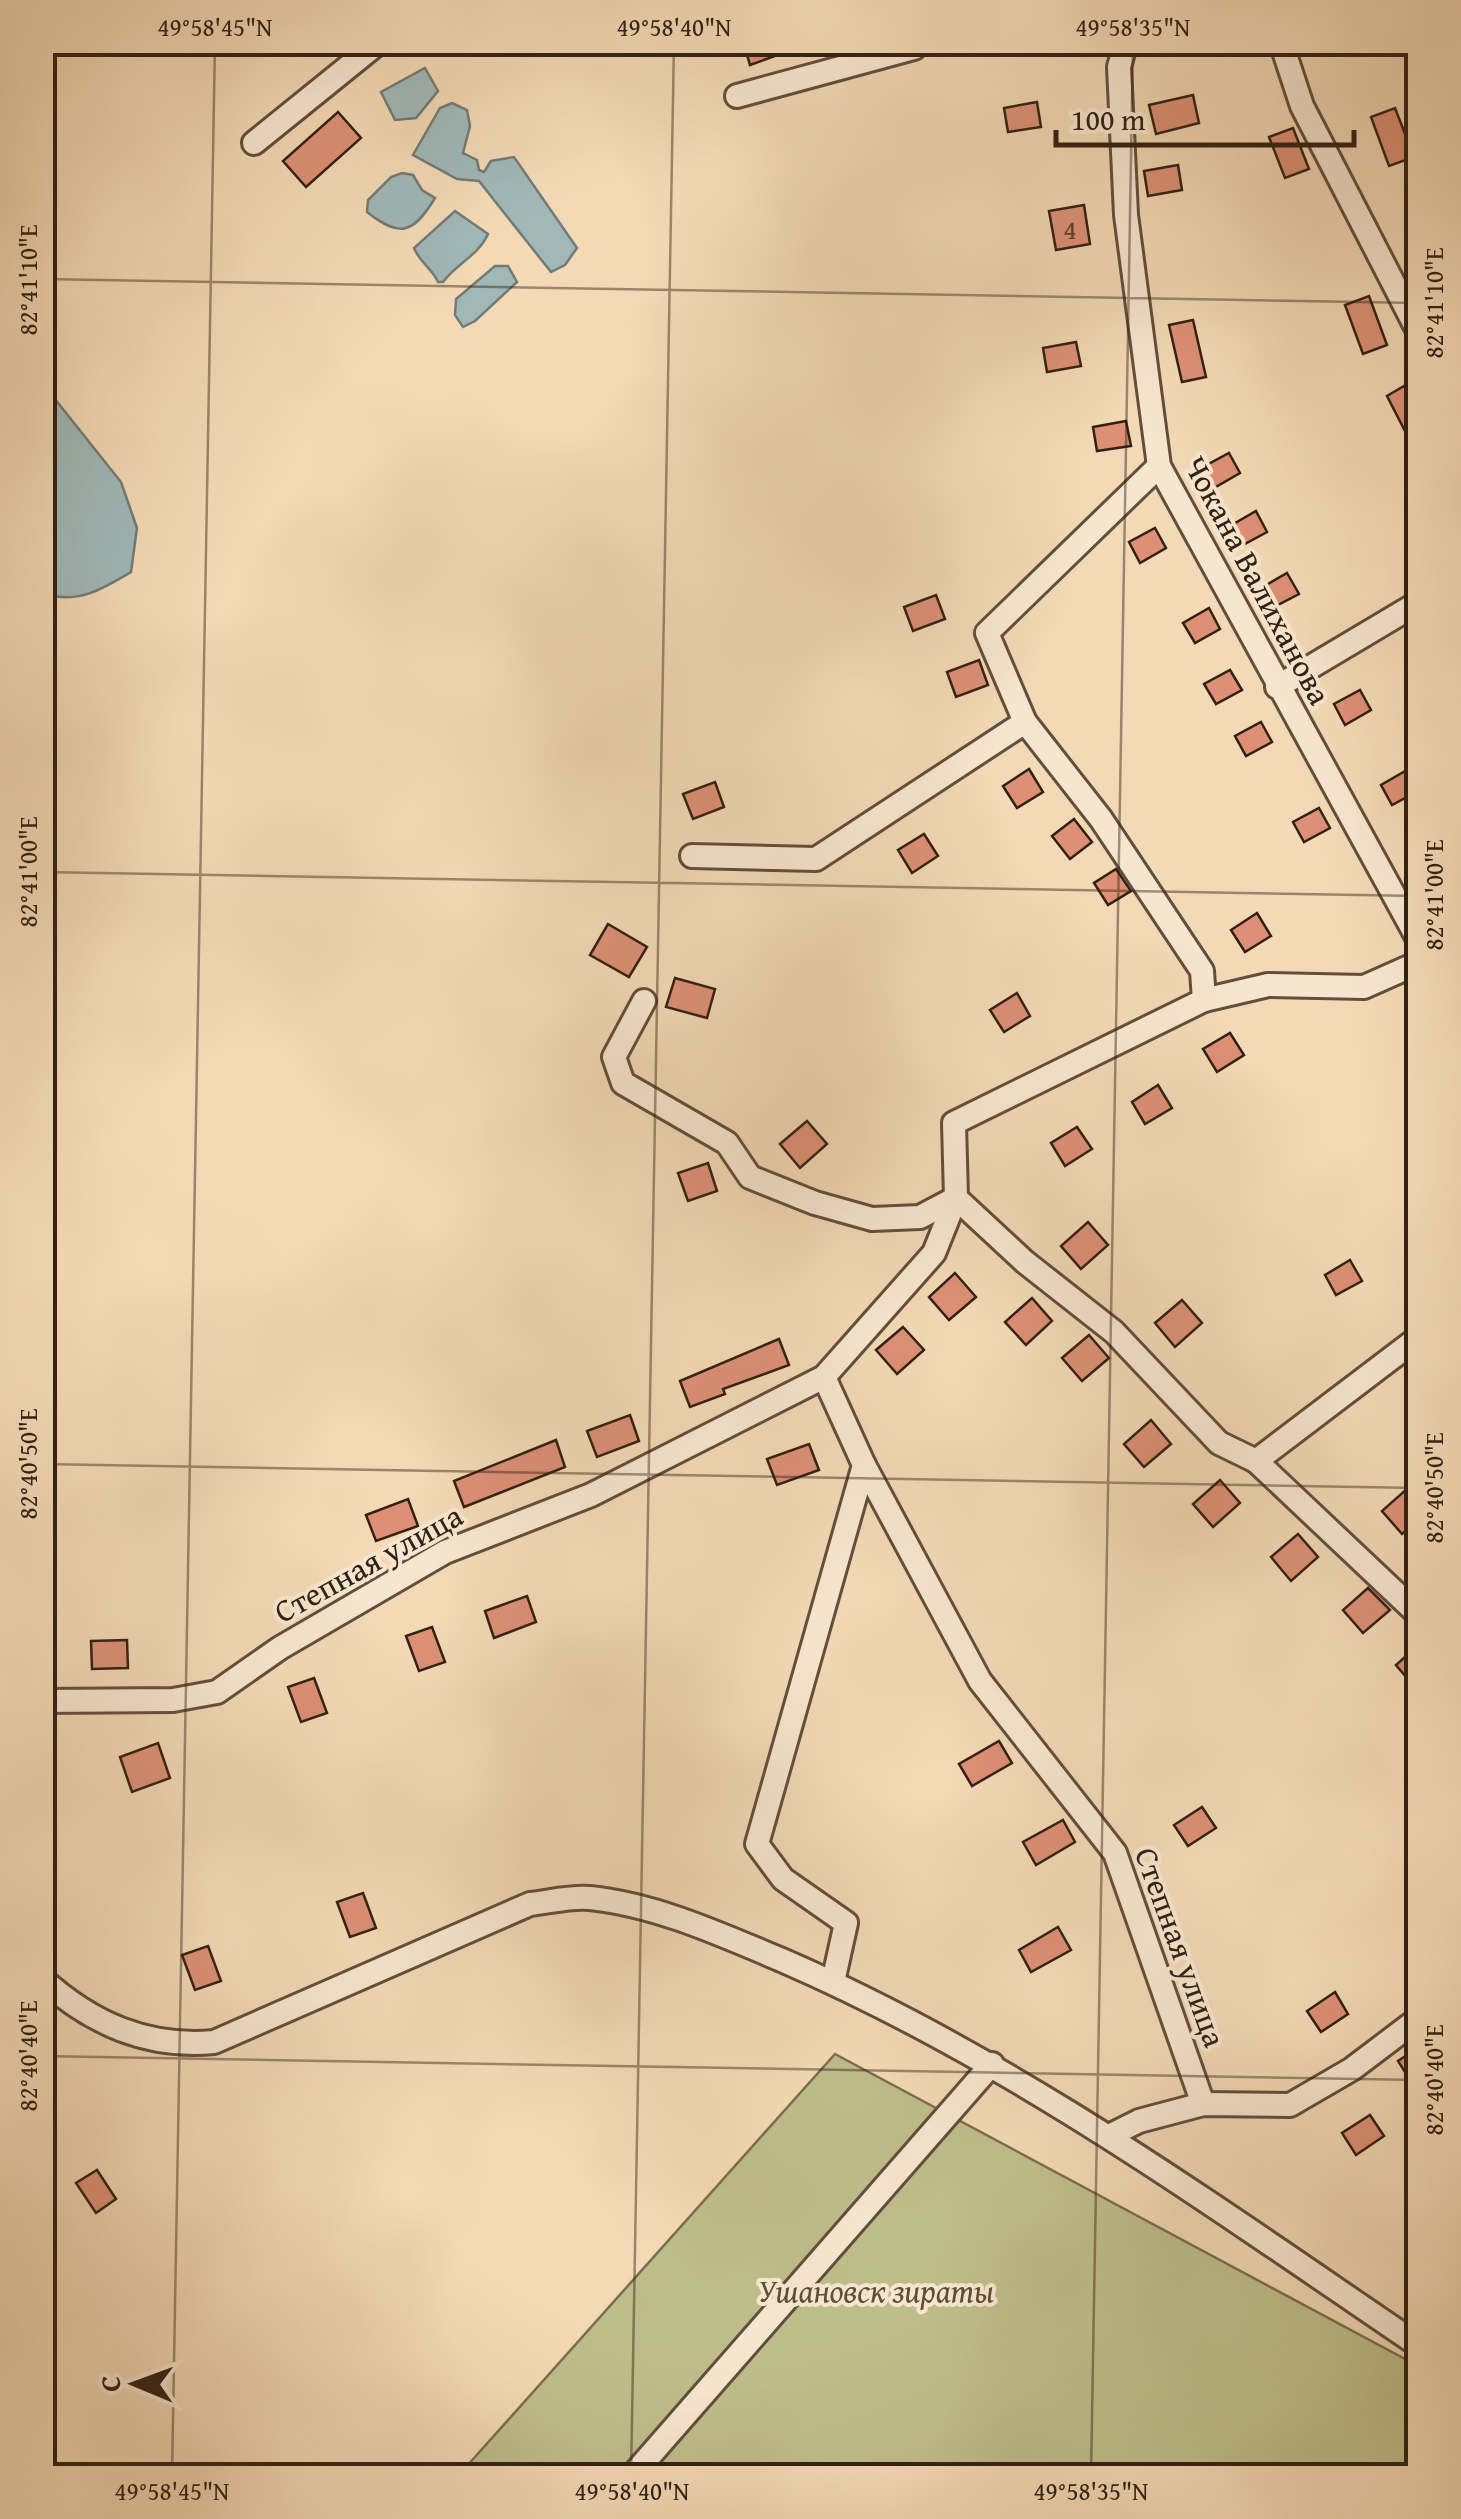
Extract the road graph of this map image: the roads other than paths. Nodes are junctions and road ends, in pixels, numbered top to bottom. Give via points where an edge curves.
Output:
1 (379, 42) edge
2 (1126, 42) edge
3 (1280, 42) edge
4 (918, 44) edge
5 (737, 96) dead end
6 (254, 143) dead end
7 (1418, 331) edge
8 (1159, 466) junction
9 (1418, 603) edge
10 (1277, 688) junction
11 (1025, 722) junction
12 (692, 856) dead end
13 (1418, 940) edge
14 (1418, 964) edge
15 (1204, 1000) junction
16 (644, 1001) dead end
17 (956, 1198) junction
18 (1418, 1338) edge
19 (824, 1377) junction
20 (1256, 1461) junction
21 (864, 1465) junction
22 (1418, 1614) edge
23 (42, 1701) edge
24 (42, 1980) edge
25 (833, 1982) junction
26 (1418, 2019) edge
27 (992, 2064) junction
28 (1203, 2104) junction
29 (1109, 2136) junction
30 (1418, 2345) edge
31 (632, 2476) edge

1 - 6 street
2 - 8 street, Чокана Валиханова via 1119,66 1126,215
3 - 7 street via 1302,106
4 - 5 street
8 - 10 street, Чокана Валиханова
8 - 11 street via 988,634
9 - 10 street
10 - 13 street, Чокана Валиханова
11 - 12 street via 816,859
11 - 15 street via 1101,819 1202,972
14 - 15 street via 1364,987 1268,985
15 - 17 street via 954,1123
16 - 17 street via 614,1057 622,1084 727,1143 750,1177 872,1219 920,1217
17 - 19 street, Степная улица via 934,1253
17 - 20 street via 1114,1332 1219,1444
18 - 20 street
19 - 21 street, Степная улица
19 - 23 street, Степная улица via 590,1494 445,1552 216,1692 174,1700
20 - 22 street
21 - 25 street via 758,1844 783,1879 846,1923
21 - 28 street, Степная улица via 980,1681 1115,1853
24 - 25 street via 96,2019 144,2040 214,2042 530,1904 586,1898 641,1907
25 - 27 street
26 - 28 street via 1290,2105
27 - 29 street
27 - 31 street
28 - 29 street via 1139,2120
29 - 30 street

